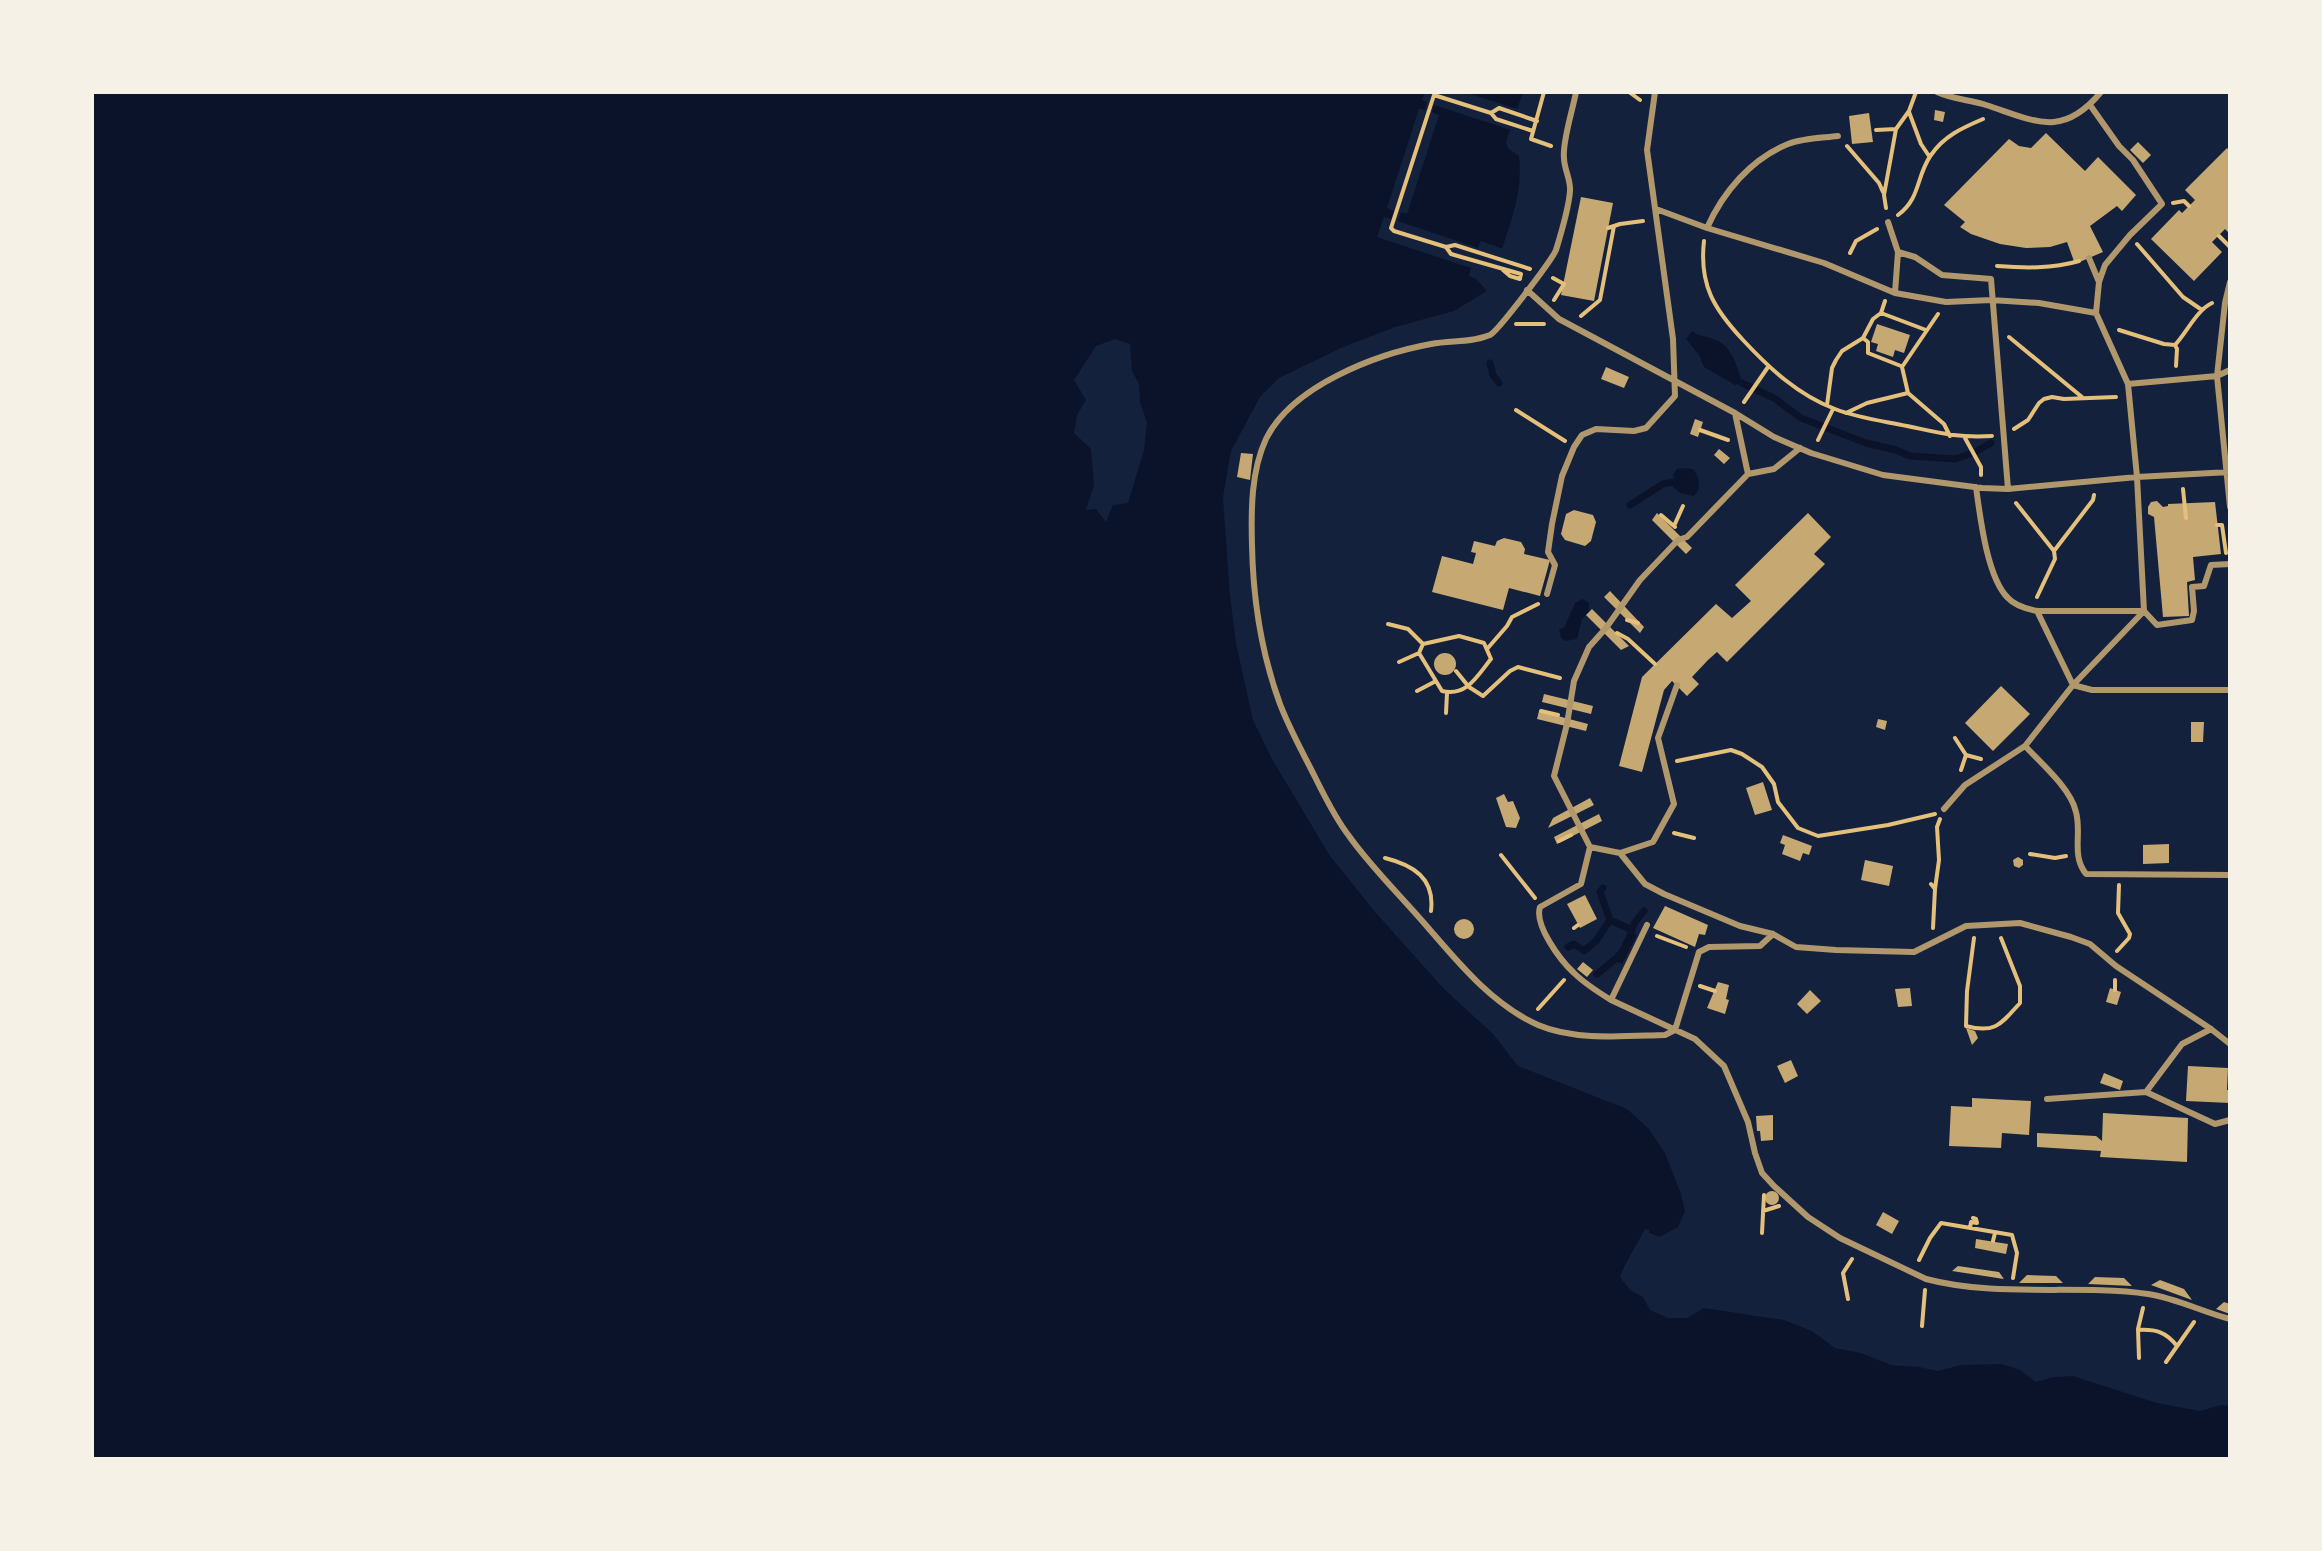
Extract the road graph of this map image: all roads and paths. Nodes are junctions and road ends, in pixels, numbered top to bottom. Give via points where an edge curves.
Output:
1 (1544, 92) edge
2 (1576, 92) edge
3 (1655, 92) edge
4 (1916, 92) edge
5 (1937, 92) edge
6 (2101, 92) edge
7 (2090, 105) junction
8 (1909, 111) junction
9 (2001, 111) junction
10 (1491, 113) junction
11 (1537, 121) junction
12 (1896, 129) junction
13 (1876, 130) dead end
14 (1533, 131) junction
15 (1838, 136) joint
16 (1564, 150) junction
17 (1929, 156) junction
18 (1884, 195) junction
19 (2190, 196) dead end
20 (2184, 201) dead end
21 (1910, 207) dead end
22 (1656, 209) junction
23 (1658, 220) junction
24 (1888, 222) junction
25 (1707, 228) junction
26 (2130, 235) junction
27 (2219, 236) dead end
28 (1446, 247) junction
29 (2230, 247) edge
30 (1898, 252) junction
31 (1850, 253) dead end
32 (2089, 258) joint
33 (1997, 266) dead end
34 (1541, 272) junction
35 (2099, 282) junction
36 (2230, 282) edge
37 (1533, 283) junction
38 (1527, 290) junction
39 (1892, 292) junction
40 (1991, 300) junction
41 (1946, 302) junction
42 (2225, 303) junction
43 (2202, 310) junction
44 (1881, 313) junction
45 (2096, 313) junction
46 (1502, 323) junction
47 (1570, 324) junction
48 (1994, 326) junction
49 (1926, 330) junction
50 (2105, 333) junction
51 (1863, 338) junction
52 (2175, 345) junction
53 (1768, 367) junction
54 (1902, 367) junction
55 (2230, 370) edge
56 (2217, 376) junction
57 (2176, 380) junction
58 (1674, 381) junction
59 (2128, 384) junction
60 (1908, 393) junction
61 (1748, 397) dead end
62 (2130, 397) junction
63 (2083, 398) junction
64 (1827, 405) junction
65 (1834, 409) junction
66 (1516, 410) dead end
67 (1735, 413) junction
68 (1846, 413) junction
69 (1700, 430) dead end
70 (1822, 433) dead end
71 (1950, 436) junction
72 (2004, 436) junction
73 (1965, 438) junction
74 (1742, 445) junction
75 (1574, 447) junction
76 (1800, 448) junction
77 (2228, 473) edge
78 (1748, 474) junction
79 (2137, 477) junction
80 (1979, 488) junction
81 (2008, 489) junction
82 (2184, 492) dead end
83 (2093, 500) dead end
84 (1683, 506) dead end
85 (2017, 506) dead end
86 (2230, 507) edge
87 (2186, 518) dead end
88 (2220, 524) dead end
89 (1674, 526) dead end
90 (2054, 551) junction
91 (2230, 556) edge
92 (2230, 564) edge
93 (1547, 594) joint
94 (2034, 610) junction
95 (2144, 611) junction
96 (1388, 624) dead end
97 (1606, 628) junction
98 (1423, 644) junction
99 (1487, 649) junction
100 (1419, 653) junction
101 (1399, 662) dead end
102 (1655, 664) dead end
103 (1456, 671) dead end
104 (1550, 675) dead end
105 (1436, 681) junction
106 (1677, 685) dead end
107 (2073, 685) junction
108 (1469, 687) junction
109 (2230, 690) edge
110 (1417, 691) dead end
111 (1447, 693) junction
112 (1446, 713) dead end
113 (1955, 738) dead end
114 (2025, 746) junction
115 (1966, 755) dead end
116 (1666, 764) junction
117 (1944, 809) joint
118 (1925, 817) dead end
119 (1658, 830) junction
120 (1694, 838) dead end
121 (1590, 847) junction
122 (1361, 852) junction
123 (1620, 853) junction
124 (2030, 854) dead end
125 (1501, 855) dead end
126 (2077, 855) junction
127 (2119, 874) junction
128 (2230, 875) edge
129 (1543, 905) junction
130 (1934, 920) dead end
131 (1996, 924) junction
132 (1976, 925) junction
133 (1645, 928) joint
134 (1429, 929) junction
135 (1773, 934) junction
136 (1699, 952) junction
137 (2116, 966) junction
138 (1560, 986) dead end
139 (1547, 998) dead end
140 (1611, 1000) junction
141 (2211, 1029) junction
142 (1675, 1030) junction
143 (2230, 1044) edge
144 (2146, 1092) junction
145 (2047, 1099) dead end
146 (2230, 1120) edge
147 (1765, 1176) junction
148 (1973, 1218) dead end
149 (1970, 1228) junction
150 (1762, 1233) dead end
151 (1995, 1233) junction
152 (1993, 1241) dead end
153 (1860, 1247) junction
154 (1913, 1273) junction
155 (1926, 1279) junction
156 (2010, 1289) junction
157 (2145, 1294) junction
158 (1848, 1299) dead end
159 (2197, 1308) junction
160 (2230, 1319) edge
161 (1922, 1326) dead end
162 (2138, 1330) junction
163 (2177, 1346) junction
164 (2139, 1358) dead end
165 (2166, 1362) dead end

1 - 11 path
2 - 16 lane
3 - 22 lane via 1647,150
4 - 8 path
5 - 9 lane
6 - 7 lane
7 - 9 lane via 2061,121 2030,121
7 - 26 lane via 2162,204
8 - 12 path
8 - 17 path
9 - 17 path via 1950,134
10 - 11 path via 1499,108
10 - 14 path
10 - 28 path via 1433,97 1391,228
11 - 14 path
12 - 13 path
12 - 18 path
14 - 16 path via 1531,139
15 - 18 path
15 - 25 lane via 1789,144 1749,166
16 - 34 lane via 1571,190 1555,253
17 - 21 path
18 - 24 path
19 - 20 path
22 - 23 lane
22 - 25 lane
23 - 47 path via 1611,227 1600,300
23 - 58 lane
24 - 30 lane
24 - 31 path via 1856,241
25 - 39 lane via 1824,263
25 - 53 path via 1703,260 1708,293
26 - 35 lane via 2105,265
26 - 43 path via 2183,297
27 - 29 path
28 - 34 path via 1455,245
28 - 37 path via 1451,254 1521,274 1520,279
30 - 39 lane
30 - 40 lane via 1942,275 1991,279
32 - 33 path via 2067,265
32 - 35 lane
34 - 37 lane
35 - 45 lane
36 - 42 lane
37 - 38 lane
38 - 46 lane
38 - 47 lane
39 - 41 lane
39 - 44 path
40 - 41 lane
40 - 45 lane
40 - 48 lane
41 - 49 path
42 - 43 path via 2210,303
42 - 56 lane
43 - 52 path
44 - 49 path
44 - 51 path
45 - 50 lane
46 - 47 path
46 - 122 lane via 1495,333 1470,341 1395,351 1325,383 1280,417 1260,456 1252,560 1267,659 1293,734
47 - 58 lane
48 - 63 path
48 - 72 lane
49 - 54 path
50 - 52 path via 2123,330
50 - 59 lane
51 - 54 path via 1868,353
51 - 64 path via 1836,360
52 - 57 path
53 - 61 path
53 - 64 path
54 - 60 path
55 - 56 lane
56 - 57 lane
56 - 77 lane
57 - 59 lane
58 - 67 lane
58 - 75 lane via 1675,396 1646,428 1596,429 1582,435
59 - 62 lane
60 - 68 path
60 - 71 path via 1944,424
62 - 63 path
62 - 79 lane
63 - 72 path via 2044,399 2028,420
64 - 65 path
65 - 68 path
65 - 70 path
66 - 75 path
67 - 74 lane
67 - 76 lane
68 - 71 path
69 - 74 path
71 - 73 path
72 - 73 path
72 - 81 lane
73 - 80 path via 1981,467
74 - 78 lane
75 - 93 lane via 1552,524 1548,552 1555,565
76 - 78 lane via 1774,469
76 - 80 lane via 1883,475
77 - 79 lane
77 - 86 lane
78 - 97 lane via 1640,580
79 - 81 lane
79 - 95 lane
80 - 81 lane
80 - 94 lane via 1982,525 1998,582 2007,598
82 - 87 path
83 - 90 path
84 - 89 path
85 - 90 path
88 - 91 path
90 - 94 path
92 - 95 lane via 2211,565 2204,586 2192,587 2192,620 2157,625
93 - 99 path via 1512,617
94 - 95 lane
94 - 107 lane
95 - 107 lane
96 - 98 path via 1408,629
97 - 102 path via 1628,639
97 - 121 lane via 1577,671 1554,776
98 - 99 path via 1459,636 1484,643
98 - 100 path
99 - 108 path via 1491,659
100 - 101 path
100 - 105 path
103 - 108 path
104 - 108 path via 1518,667 1483,696
105 - 110 path
105 - 111 path
106 - 116 lane via 1658,738
107 - 109 lane via 2092,690
107 - 114 lane
108 - 111 path
111 - 112 path
113 - 115 path
114 - 117 lane via 1965,785
114 - 126 lane via 2076,810
116 - 118 path via 1731,750 1742,754 1762,767 1778,802 1798,828 1818,836
116 - 119 lane via 1674,804
117 - 130 path via 1937,827
119 - 120 path
119 - 123 lane via 1653,842
121 - 123 lane
121 - 129 lane via 1581,884
122 - 134 lane
122 - 134 path via 1407,864 1424,878 1433,899
123 - 135 lane via 1645,884 1740,926
124 - 126 path
125 - 129 path
126 - 127 lane via 2086,874
127 - 128 lane
127 - 137 path via 2118,913 2130,934 2117,950
129 - 140 lane via 1537,915 1562,958
131 - 132 lane
131 - 132 path via 2020,986 2020,1003 1998,1026 1981,1030 1966,1026
131 - 137 lane via 2020,923 2071,937 2090,944
132 - 135 lane via 1914,952 1796,947
133 - 136 path
133 - 140 lane
134 - 142 lane via 1490,995 1537,1025 1561,1034 1665,1035
135 - 136 lane via 1760,946
136 - 142 lane
137 - 141 lane
138 - 139 path
140 - 142 lane
141 - 143 lane
141 - 144 lane via 2182,1044
142 - 147 lane via 1695,1039 1724,1066
144 - 145 lane
144 - 146 lane via 2215,1124
147 - 150 path
147 - 153 lane via 1808,1217
148 - 149 path via 1977,1223 1971,1222
149 - 151 path
149 - 154 path via 1941,1223
151 - 152 path
151 - 156 path via 2012,1235 2017,1253
153 - 154 lane
153 - 158 path via 1843,1273
154 - 155 lane
155 - 156 lane
155 - 161 path
156 - 157 lane
157 - 159 lane
157 - 162 path
159 - 160 lane
159 - 163 path
162 - 163 path via 2168,1335
162 - 164 path
163 - 165 path

